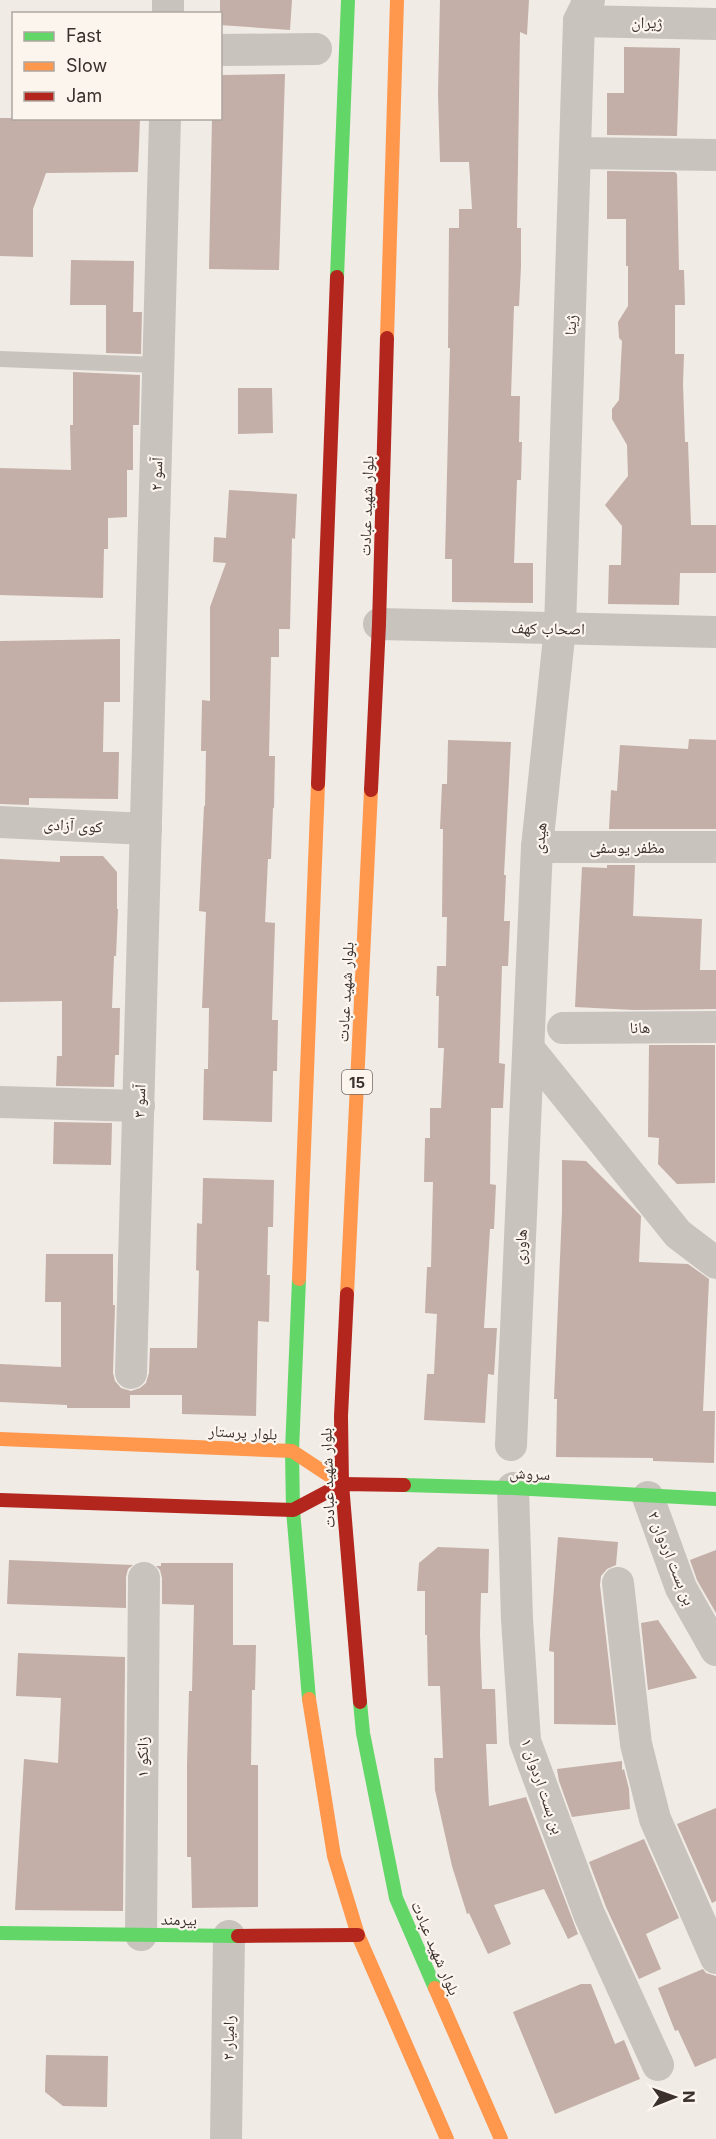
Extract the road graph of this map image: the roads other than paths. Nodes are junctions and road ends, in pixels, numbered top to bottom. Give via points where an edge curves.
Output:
1 (348, 0) edge
2 (397, 0) edge
3 (584, 11) edge
4 (716, 24) edge
5 (316, 49) dead end
6 (222, 50) edge
7 (165, 120) edge
8 (576, 153) junction
9 (716, 155) edge
10 (0, 359) edge
11 (159, 365) junction
12 (379, 624) junction
13 (560, 628) junction
14 (716, 632) edge
15 (0, 822) edge
16 (146, 829) junction
17 (537, 847) junction
18 (716, 847) edge
19 (716, 1027) edge
20 (563, 1028) dead end
21 (529, 1049) junction
22 (0, 1102) edge
23 (139, 1107) junction
24 (716, 1263) edge
25 (131, 1373) dead end
26 (0, 1439) edge
27 (511, 1445) dead end
28 (292, 1451) junction
29 (342, 1484) junction
30 (513, 1488) junction
31 (648, 1497) junction
32 (716, 1499) edge
33 (0, 1500) edge
34 (293, 1510) junction
35 (144, 1578) dead end
36 (618, 1583) dead end
37 (716, 1650) edge
38 (0, 1933) edge
39 (141, 1935) junction
40 (358, 1935) junction
41 (229, 1936) junction
42 (714, 1948) edge
43 (658, 2065) dead end
44 (226, 2139) edge
45 (447, 2139) edge
46 (501, 2139) edge

1 - 28 main road, بلوار شهید عبادت
2 - 12 main road, بلوار شهید عبادت / 15
3 - 4 street, ژیران
3 - 8 street, ژینا
5 - 6 street
7 - 11 street, آسو ۲
8 - 9 street
8 - 13 street, ژینا
10 - 11 lane
11 - 16 street, آسو ۲
12 - 13 street, اصحاب کهف
12 - 29 main road, بلوار شهید عبادت / 15 via 341,1416
13 - 14 street, اصحاب کهف
13 - 17 street, هیدی
15 - 16 street, کوی آزادی
16 - 23 street, آسو ۳
17 - 18 street, مظفر یوسفی
17 - 21 street, هیدی
19 - 20 street, هانا
21 - 24 street via 678,1234
21 - 27 street, هاوری
22 - 23 street
23 - 25 street, آسو ۳
26 - 28 main road, بلوار پرستار
28 - 29 main road, بلوار پرستار
28 - 34 main road, بلوار شهید عبادت
29 - 30 main road, سروش
29 - 34 main road
29 - 46 main road, بلوار شهید عبادت / 15 via 363,1733 396,1898
30 - 31 main road, سروش
30 - 43 street, بن بست اردوان ۱ via 525,1741 589,1914
31 - 32 main road, سروش
31 - 37 street, بن بست اردوان ۲ via 681,1588
33 - 34 main road
34 - 40 main road, بلوار شهید عبادت via 307,1688 334,1856
35 - 39 street, زانکو ۱
36 - 42 street via 636,1744 655,1819
38 - 39 main road, بیرمند
39 - 41 main road, بیرمند
40 - 41 main road, بیرمند
40 - 45 main road, بلوار شهید عبادت
41 - 44 street, رامیار ۲

